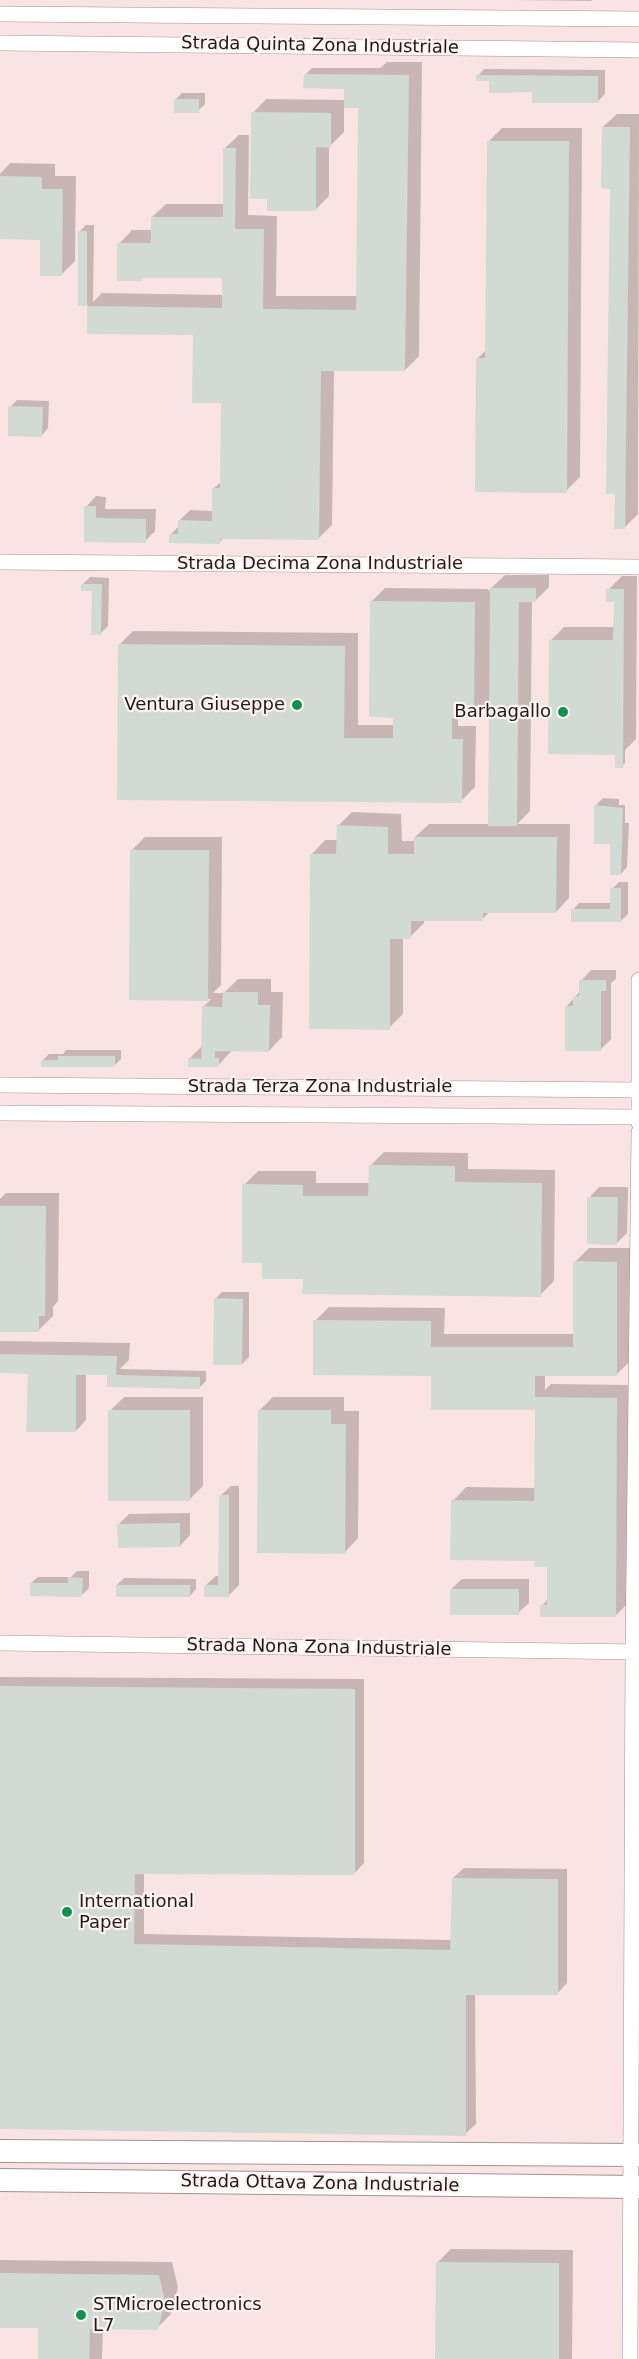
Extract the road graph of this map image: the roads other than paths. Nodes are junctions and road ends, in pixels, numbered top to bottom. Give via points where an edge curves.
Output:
1 (0, 14) edge
2 (639, 20) edge
3 (0, 43) edge
4 (639, 50) edge
5 (0, 562) edge
6 (639, 567) edge
7 (639, 980) edge
8 (0, 1084) edge
9 (639, 1090) edge
10 (0, 1113) edge
11 (639, 1117) edge
12 (639, 1123) edge
13 (639, 1132) edge
14 (0, 1643) edge
15 (636, 1652) edge
16 (0, 2151) edge
17 (635, 2155) edge
18 (0, 2181) edge
19 (634, 2187) edge
20 (630, 2359) edge

1 - 2 street, Strada Quinta Zona Industriale
3 - 4 street, Strada Quinta Zona Industriale
5 - 6 street, Strada Decima Zona Industriale
7 - 9 street
8 - 9 street, Strada Terza Zona Industriale
9 - 11 street
10 - 11 street, Strada Terza Zona Industriale
11 - 12 street
13 - 15 street
14 - 15 street, Strada Nona Zona Industriale
15 - 17 street
16 - 17 main road, Strada Ottava Zona Industriale
17 - 19 street
18 - 19 main road, Strada Ottava Zona Industriale
19 - 20 street

